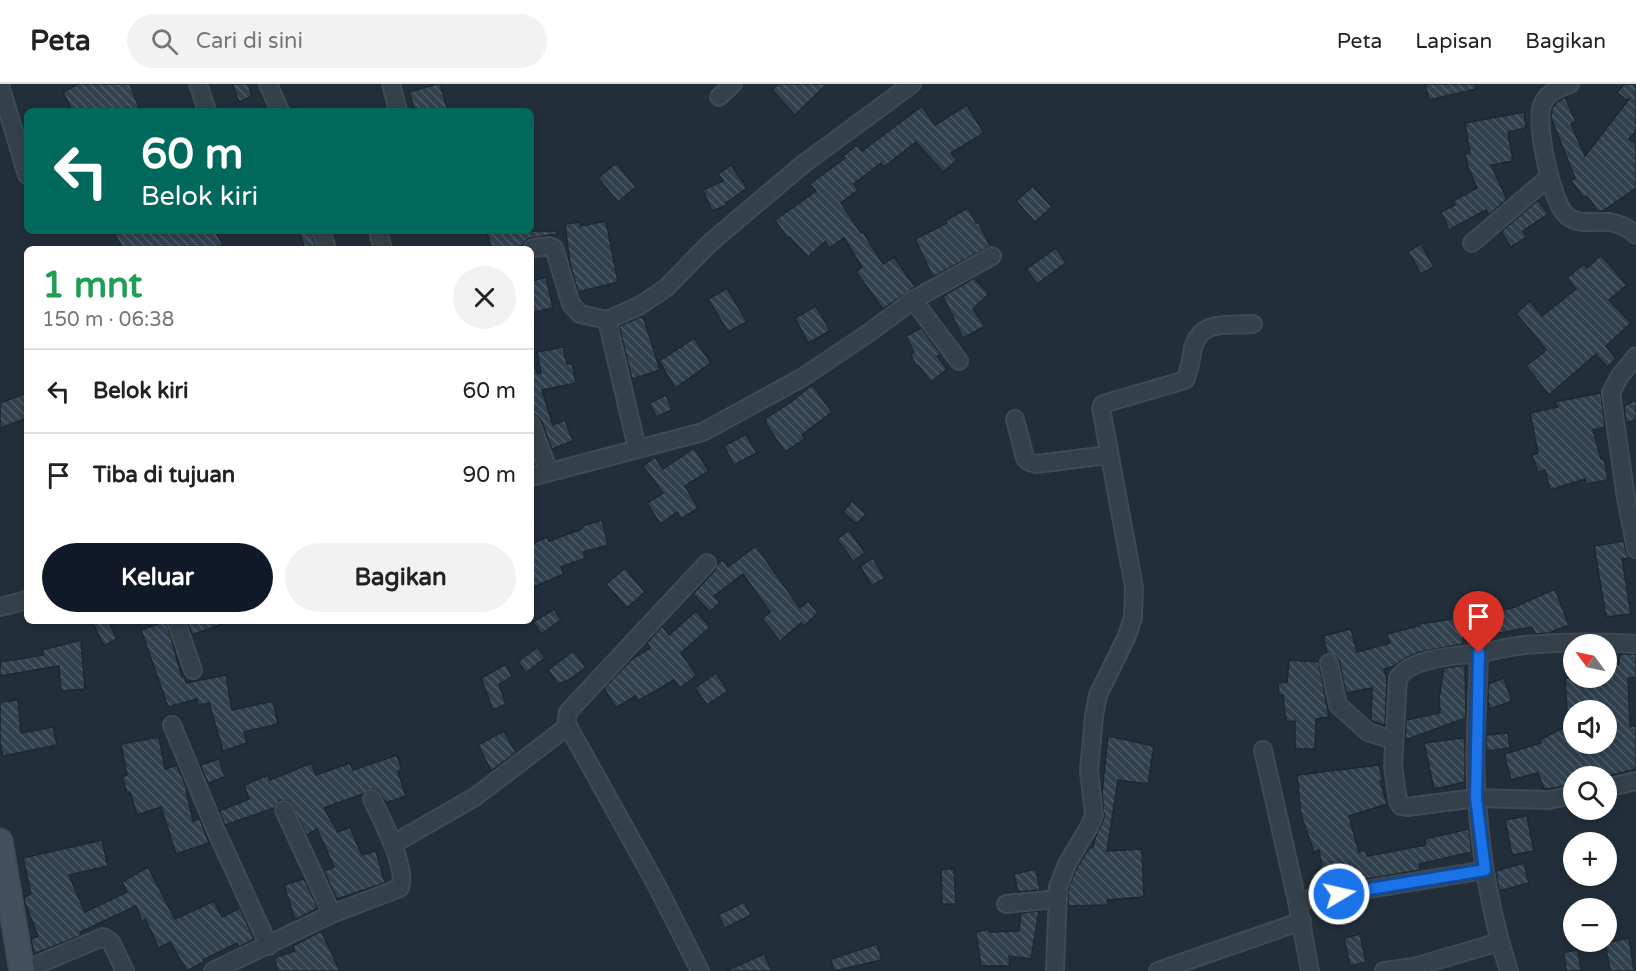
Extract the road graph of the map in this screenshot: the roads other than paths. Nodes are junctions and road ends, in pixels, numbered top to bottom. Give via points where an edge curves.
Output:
1 (198, 84) edge
2 (268, 84) edge
3 (391, 84) edge
4 (733, 84) edge
5 (912, 84) edge
6 (1570, 84) edge
7 (0, 86) edge
8 (719, 97) dead end
9 (206, 108) edge
10 (279, 108) edge
11 (397, 108) edge
12 (24, 165) edge
13 (1549, 177) junction
14 (1634, 230) edge
15 (1473, 243) dead end
16 (534, 248) edge
17 (992, 256) dead end
18 (913, 300) junction
19 (607, 320) junction
20 (1253, 324) dead end
21 (1636, 356) edge
22 (959, 361) dead end
23 (1015, 419) dead end
24 (534, 432) edge
25 (637, 448) junction
26 (1108, 455) junction
27 (549, 472) junction
28 (534, 476) edge
29 (1636, 549) edge
30 (707, 563) dead end
31 (24, 601) edge
32 (0, 607) edge
33 (177, 624) edge
34 (1636, 644) edge
35 (1479, 653) junction
36 (1329, 663) dead end
37 (193, 670) dead end
38 (172, 726) dead end
39 (566, 726) junction
40 (1393, 740) junction
41 (1263, 750) dead end
42 (1636, 781) edge
43 (1617, 785) edge
44 (1563, 797) edge
45 (1476, 798) junction
46 (372, 799) dead end
47 (284, 810) dead end
48 (0, 841) edge
49 (393, 844) junction
50 (1485, 870) junction
51 (1058, 899) junction
52 (1297, 901) junction
53 (1006, 904) dead end
54 (332, 914) junction
55 (1302, 921) junction
56 (1499, 942) junction
57 (269, 946) junction
58 (22, 971) edge
59 (126, 971) edge
60 (213, 971) edge
61 (700, 971) edge
62 (1055, 971) edge
63 (1158, 971) edge
64 (1310, 971) edge
65 (1384, 971) edge
66 (1509, 971) edge

1 - 9 street
2 - 10 street
3 - 11 street
4 - 8 street
5 - 19 street via 802,165 710,243 666,288
6 - 13 street via 1548,95 1540,114
7 - 12 street
13 - 14 street via 1561,210 1569,218 1579,222 1611,220
13 - 15 street
16 - 19 street via 554,249 575,310
17 - 18 street
18 - 22 street
18 - 25 street via 803,377 703,432
19 - 25 street
20 - 26 street via 1207,327 1198,334 1185,380 1103,404 1100,413
21 - 29 street via 1611,393
23 - 26 street via 1029,462
24 - 27 street
25 - 27 street
26 - 51 street via 1134,587 1133,616 1098,695 1089,771 1094,814 1067,864
27 - 28 street
30 - 39 street via 568,712
31 - 32 street
33 - 37 street
34 - 35 street via 1524,645
35 - 40 street via 1442,657 1402,671 1396,689
35 - 45 street
36 - 40 street via 1338,705 1368,732
38 - 57 street
39 - 49 street via 474,797
39 - 61 street via 656,884
40 - 45 street via 1393,766 1401,806
41 - 52 street
42 - 43 street
44 - 45 street
45 - 50 street
46 - 49 street
47 - 54 street
48 - 58 main road
49 - 54 street via 402,878 400,888
50 - 52 street
50 - 56 street
51 - 53 street
51 - 62 street
52 - 55 street
54 - 57 street
55 - 63 street
55 - 64 street
56 - 65 street via 1414,967
56 - 66 street
57 - 60 street
58 - 59 street via 103,937 111,942

